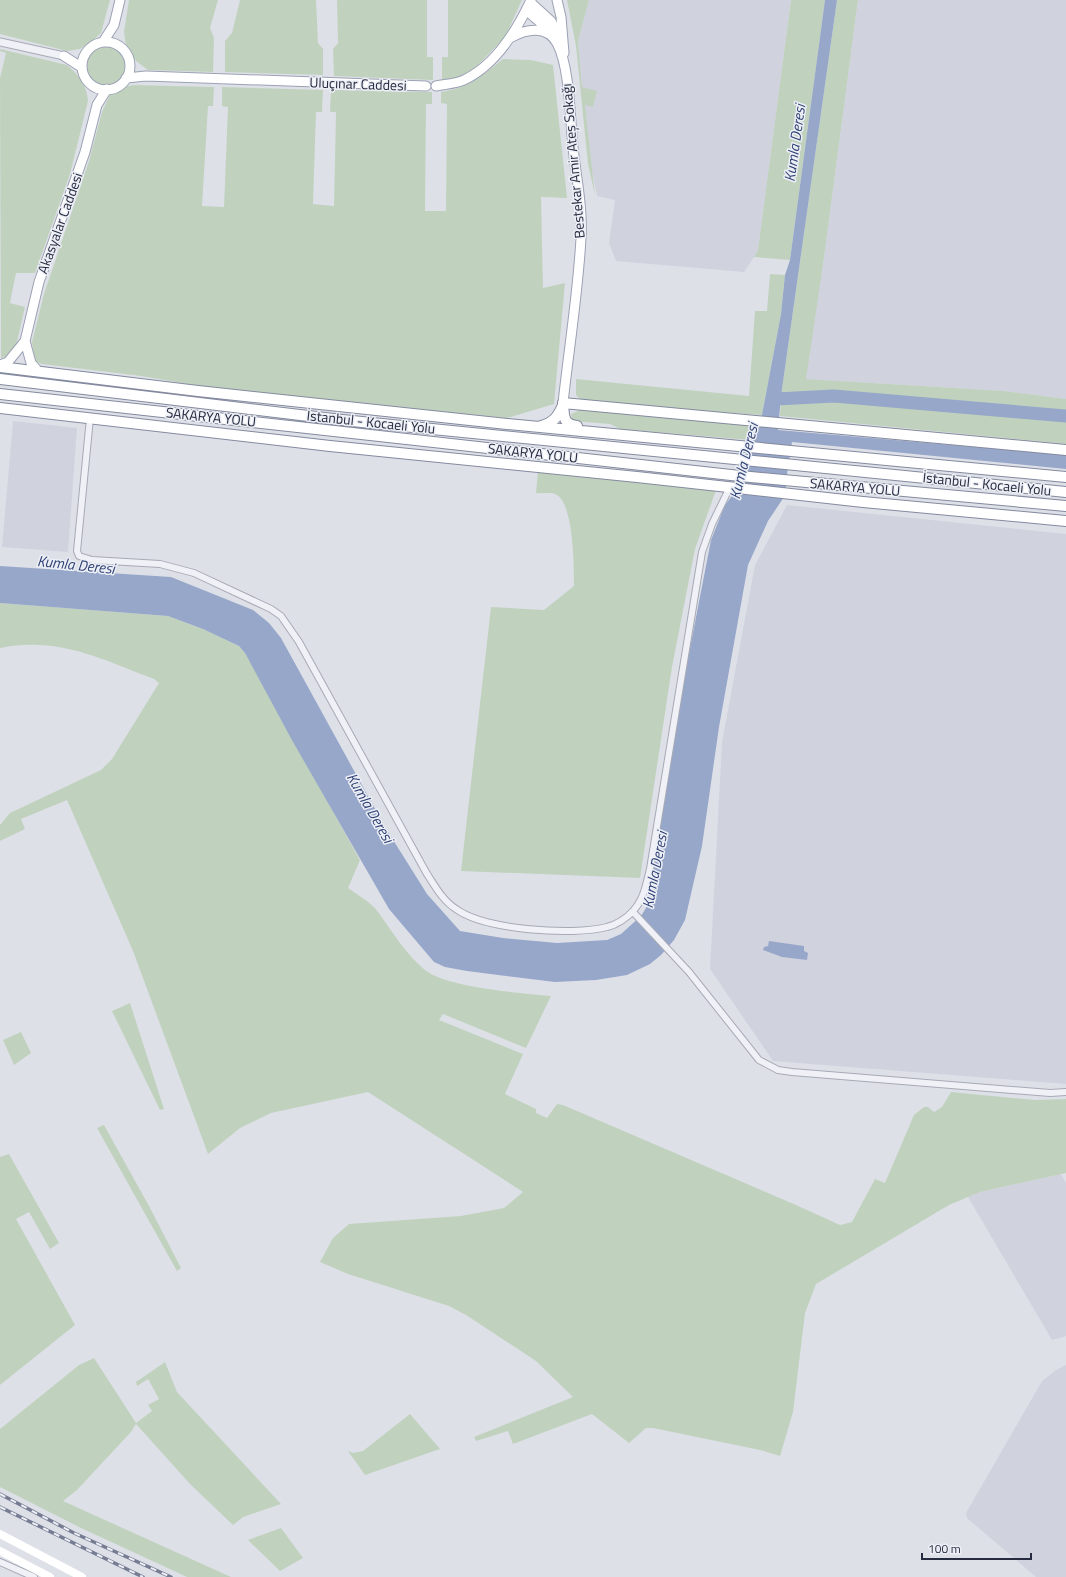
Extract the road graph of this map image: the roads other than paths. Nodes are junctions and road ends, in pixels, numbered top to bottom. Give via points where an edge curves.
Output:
1 (120, 0) edge
2 (557, 0) edge
3 (529, 4) edge
4 (114, 25) junction
5 (512, 37) junction
6 (0, 42) edge
7 (103, 42) junction
8 (557, 42) junction
9 (119, 46) junction
10 (84, 55) junction
11 (64, 56) junction
12 (565, 57) junction
13 (130, 66) junction
14 (81, 67) junction
15 (566, 75) junction
16 (146, 76) junction
17 (126, 78) junction
18 (92, 86) junction
19 (426, 86) joint
20 (436, 86) joint
21 (107, 89) junction
22 (96, 105) junction
23 (25, 341) junction
24 (0, 366) edge
25 (38, 371) junction
26 (0, 379) edge
27 (0, 394) edge
28 (563, 403) junction
29 (0, 408) edge
30 (90, 418) junction
31 (537, 426) junction
32 (617, 434) junction
33 (1066, 450) edge
34 (920, 463) junction
35 (813, 467) junction
36 (1066, 477) edge
37 (800, 483) junction
38 (734, 488) junction
39 (1066, 492) edge
40 (1066, 506) edge
41 (921, 507) junction
42 (1066, 521) edge
43 (634, 914) junction
44 (1066, 1092) edge
45 (0, 1534) edge
46 (0, 1551) edge
47 (0, 1562) edge
48 (34, 1577) edge
49 (50, 1577) edge
50 (82, 1577) edge

1 - 4 main road
2 - 12 main road
3 - 5 main road, Uluçınar Caddesi
3 - 8 main road
3 - 12 main road via 554,25
4 - 7 main road
4 - 9 main road
5 - 8 main road via 522,31 541,30
5 - 20 main road, Uluçınar Caddesi via 469,77 456,83
6 - 11 street
7 - 9 main road
7 - 10 main road via 91,47
8 - 15 main road, Bestekar Amir Ateş Sokağı
9 - 13 main road via 127,55
10 - 11 main road
10 - 14 main road
11 - 14 main road
12 - 15 main road
13 - 16 main road
13 - 17 main road
14 - 18 main road via 84,77
15 - 28 main road, Bestekar Amir Ateş Sokağı via 581,236
16 - 17 main road, Uluçınar Caddesi
16 - 19 main road, Uluçınar Caddesi
17 - 21 main road via 115,87
18 - 21 main road
18 - 22 main road
19 - 20 street, Uluçınar Caddesi
21 - 22 main road
22 - 23 main road, Akasyalar Caddesi via 83,158 39,282
23 - 24 main road via 8,362
23 - 25 main road via 32,363
24 - 25 highway
25 - 31 highway via 198,391
26 - 35 highway, İstanbul - Kocaeli Yolu via 342,420
27 - 37 highway, SAKARYA YOLU
28 - 31 highway via 558,417
28 - 32 highway via 565,421 568,424 599,428
28 - 33 highway
29 - 30 highway
30 - 38 highway
30 - 43 street via 77,551 79,556 92,560 176,567 228,587 281,616 299,642 445,900 470,917 488,922 558,931 608,927
31 - 32 highway
32 - 34 highway
34 - 35 highway
34 - 36 highway
35 - 39 highway, İstanbul - Kocaeli Yolu
37 - 40 highway, SAKARYA YOLU
37 - 41 highway
38 - 41 highway
38 - 43 street via 712,524 702,552 650,869 641,902
41 - 42 highway
43 - 44 street via 690,972 759,1060 778,1070
45 - 50 main road
46 - 49 main road
47 - 48 street

